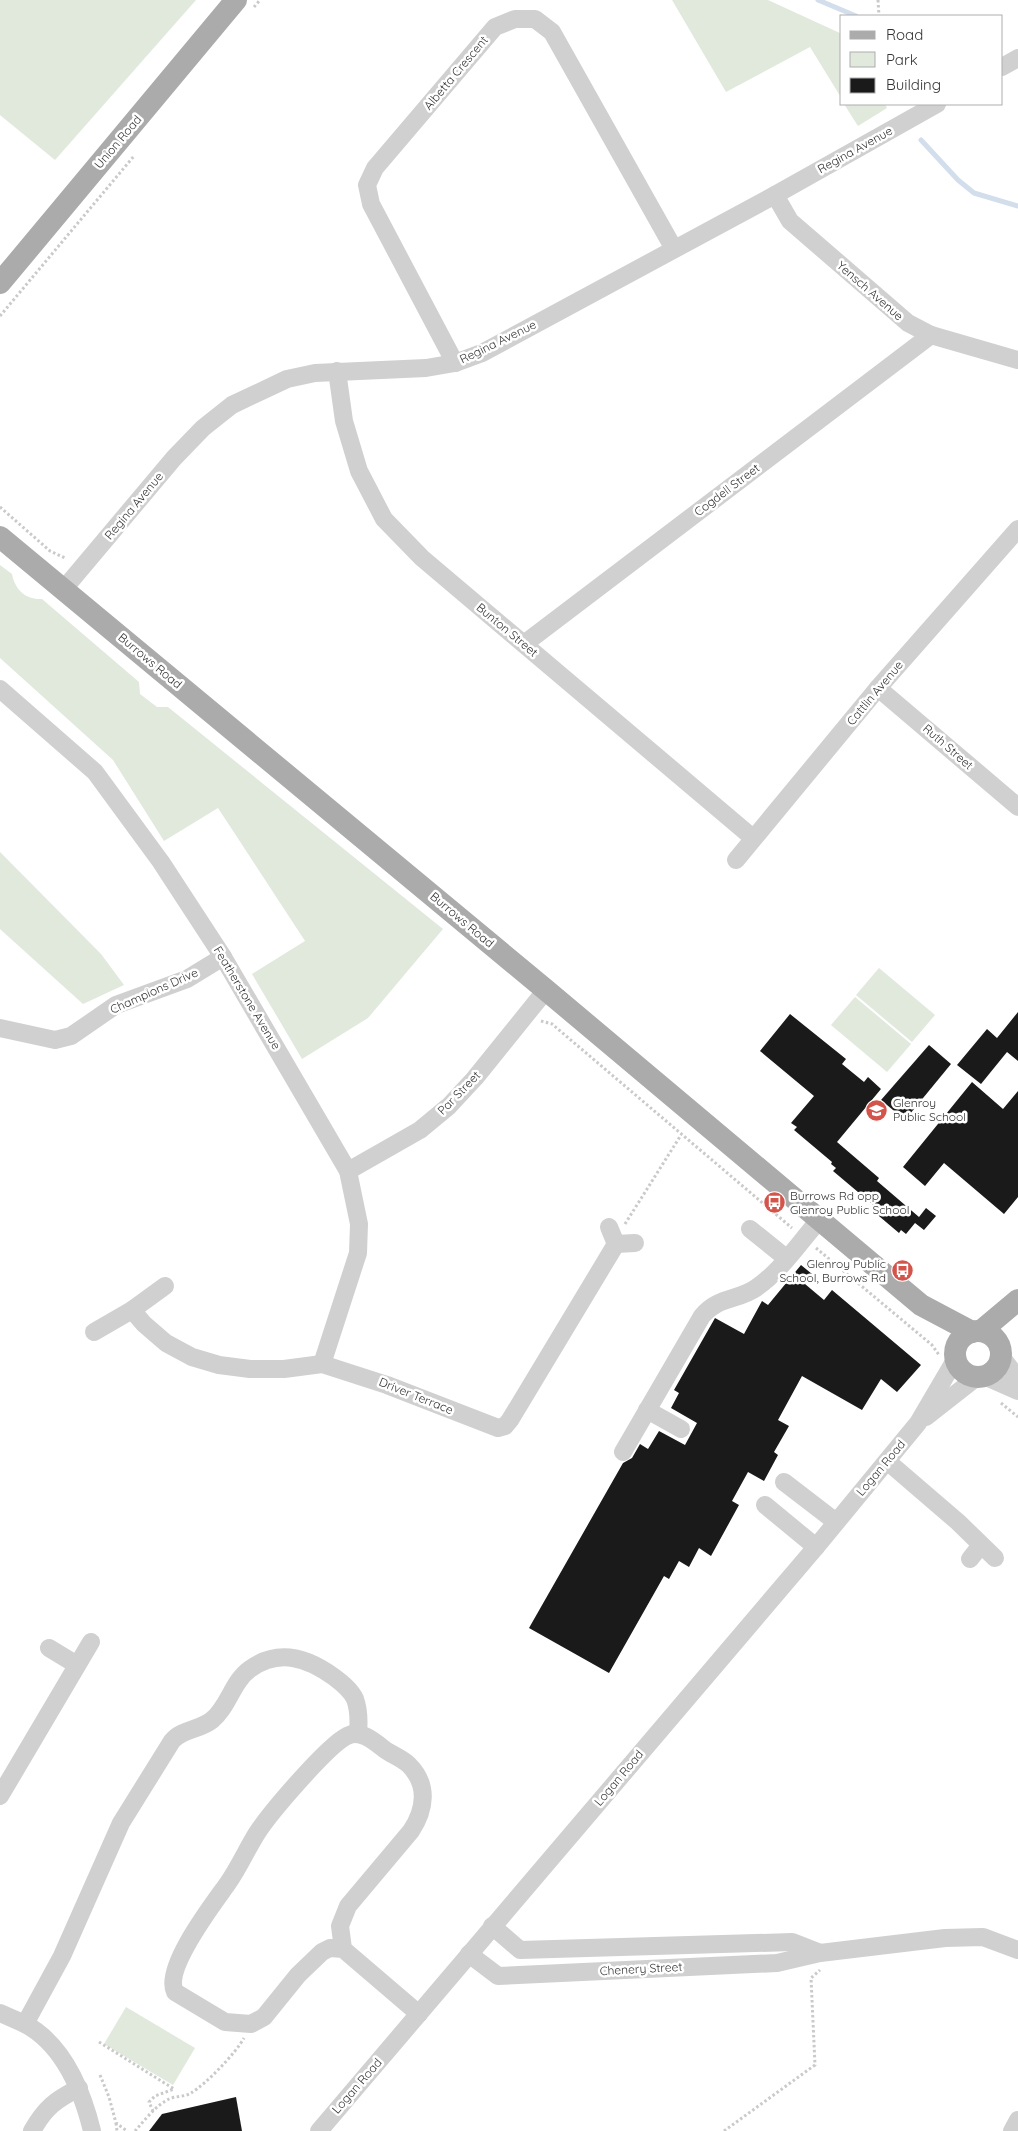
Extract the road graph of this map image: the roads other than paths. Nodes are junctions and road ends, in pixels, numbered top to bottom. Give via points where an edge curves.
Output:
1 (236, 0) edge
2 (1018, 58) edge
3 (1003, 66) edge
4 (935, 105) edge
5 (775, 195) junction
6 (674, 249) junction
7 (0, 283) edge
8 (931, 335) junction
9 (1018, 360) edge
10 (455, 363) junction
11 (337, 371) junction
12 (1018, 529) edge
13 (0, 537) edge
14 (63, 590) junction
15 (524, 644) junction
16 (878, 688) junction
17 (0, 689) edge
18 (1018, 807) edge
19 (753, 838) junction
20 (736, 860) dead end
21 (223, 957) junction
22 (546, 990) junction
23 (0, 1028) edge
24 (348, 1171) junction
25 (820, 1219) junction
26 (609, 1227) dead end
27 (750, 1229) dead end
28 (786, 1258) junction
29 (165, 1286) dead end
30 (1018, 1300) edge
31 (921, 1305) junction
32 (132, 1310) junction
33 (1018, 1314) edge
34 (976, 1331) junction
35 (94, 1332) dead end
36 (1000, 1351) junction
37 (955, 1355) junction
38 (322, 1364) junction
39 (981, 1377) junction
40 (1018, 1379) edge
41 (1018, 1390) edge
42 (647, 1410) junction
43 (918, 1423) junction
44 (681, 1429) dead end
45 (623, 1452) dead end
46 (887, 1461) junction
47 (784, 1482) dead end
48 (765, 1505) dead end
49 (836, 1522) junction
50 (981, 1545) junction
51 (816, 1547) junction
52 (995, 1558) dead end
53 (970, 1560) dead end
54 (91, 1642) dead end
55 (50, 1648) dead end
56 (77, 1665) junction
57 (358, 1733) junction
58 (0, 1796) edge
59 (492, 1926) junction
60 (343, 1949) junction
61 (1018, 1950) edge
62 (820, 1953) junction
63 (469, 1954) junction
64 (0, 2013) edge
65 (419, 2014) junction
66 (25, 2024) junction
67 (79, 2088) junction
68 (1018, 2120) edge
69 (32, 2131) edge
70 (92, 2131) edge
71 (319, 2131) edge
72 (1012, 2131) edge

1 - 7 main road, Union Road
2 - 3 street
4 - 5 street, Regina Avenue
5 - 6 street, Regina Avenue
5 - 8 street, Yensch Avenue via 790,221 803,233 908,323
6 - 10 street, Regina Avenue via 508,340
6 - 10 street, Albetta Crescent via 552,32 535,19 514,19 495,27 375,168 367,186 371,204
8 - 9 street, Yensch Avenue
8 - 15 street, Cogdell Street
10 - 11 street, Regina Avenue via 426,368
11 - 14 street, Regina Avenue via 286,379 232,405 203,428
11 - 15 street, Bunton Street via 344,420 359,471 384,518 422,558
12 - 16 street, Cattlin Avenue
13 - 14 main road, Burrows Road
14 - 22 main road, Burrows Road
15 - 19 street, Bunton Street
16 - 18 street, Ruth Street
16 - 19 street, Cattlin Avenue
17 - 21 street, Featherstone Avenue via 95,772 161,862
19 - 20 street, Cattlin Avenue
21 - 23 street, Champions Drive via 187,979 116,1006 71,1036 55,1040
21 - 24 street, Featherstone Avenue
22 - 24 street, Par Street via 449,1106 420,1130
22 - 25 main road, Burrows Road
24 - 38 street, Featherstone Avenue via 358,1224 358,1253
25 - 28 street
25 - 31 main road, Burrows Road
26 - 38 street, Driver Terrace via 625,1243 505,1426 491,1426 387,1384
27 - 28 street
28 - 42 street via 756,1288 709,1307 696,1323
29 - 32 street
30 - 34 main road
31 - 34 main road, Burrows Road
31 - 37 main road, Burrows Road
32 - 35 street
32 - 38 street, Driver Terrace via 166,1343 219,1366 284,1369
33 - 36 main road
34 - 36 main road via 992,1336
34 - 37 main road via 961,1338
36 - 39 main road via 996,1369
36 - 40 street
37 - 39 main road via 963,1372
37 - 43 street, Logan Road
39 - 41 street
39 - 43 street, Logan Road
42 - 44 street
42 - 45 street
43 - 46 street, Logan Road
46 - 49 street, Logan Road
46 - 50 street
47 - 49 street
48 - 51 street
49 - 51 street, Logan Road
50 - 52 street
50 - 53 street
51 - 59 street, Logan Road
54 - 56 street
55 - 56 street
56 - 58 street
57 - 60 street via 409,1765 420,1784 424,1800 420,1818 411,1831 348,1906 340,1926
57 - 60 street via 340,1740 314,1765 258,1831 230,1881 198,1925 172,1985 174,1992 225,2022 251,2024 264,2017 298,1975 322,1952 330,1948
57 - 66 street via 355,1698 324,1669 289,1656 267,1660 246,1672 217,1715 204,1726 177,1736 154,1769 121,1823 62,1956
59 - 62 street, Chenery Street via 520,1950 792,1942
59 - 63 street, Logan Road
60 - 65 street
61 - 62 street, Chenery Street via 983,1937 902,1942
62 - 63 street, Chenery Street via 777,1963 498,1976
63 - 65 street, Logan Road
64 - 66 street
65 - 71 street, Logan Road
66 - 67 street via 37,2030 65,2061
67 - 69 street via 50,2105
67 - 70 street
68 - 72 street

